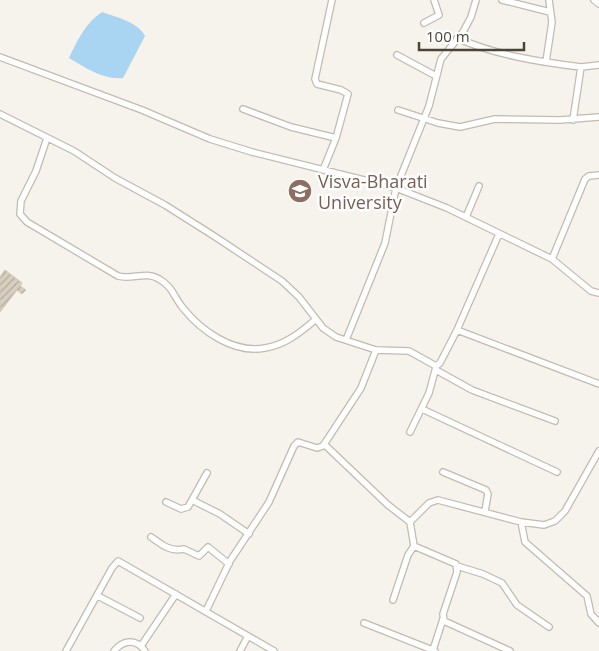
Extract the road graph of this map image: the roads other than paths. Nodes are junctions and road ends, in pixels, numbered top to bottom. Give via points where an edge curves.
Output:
1 (332, 0) edge
2 (434, 0) edge
3 (476, 0) edge
4 (502, 0) edge
5 (550, 0) edge
6 (594, 0) edge
7 (599, 4) edge
8 (550, 12) junction
9 (424, 23) dead end
10 (457, 38) junction
11 (397, 55) dead end
12 (0, 57) edge
13 (546, 62) junction
14 (599, 65) edge
15 (581, 67) junction
16 (436, 76) junction
17 (243, 109) dead end
18 (398, 110) dead end
19 (0, 114) edge
20 (599, 117) edge
21 (425, 118) junction
22 (573, 120) junction
23 (47, 138) junction
24 (336, 138) junction
25 (323, 170) junction
26 (599, 175) edge
27 (479, 186) dead end
28 (396, 188) junction
29 (466, 217) junction
30 (499, 234) junction
31 (552, 259) junction
32 (598, 295) edge
33 (315, 320) junction
34 (457, 330) junction
35 (346, 340) junction
36 (376, 350) junction
37 (436, 368) junction
38 (599, 384) edge
39 (422, 408) junction
40 (555, 422) dead end
41 (410, 432) dead end
42 (324, 444) junction
43 (599, 451) edge
44 (443, 472) dead end
45 (557, 472) dead end
46 (208, 473) dead end
47 (194, 501) junction
48 (166, 502) dead end
49 (485, 511) junction
50 (410, 522) junction
51 (521, 522) junction
52 (249, 534) junction
53 (151, 537) dead end
54 (414, 546) junction
55 (229, 564) junction
56 (457, 566) junction
57 (176, 594) junction
58 (98, 596) junction
59 (392, 600) dead end
60 (206, 611) junction
61 (140, 618) dead end
62 (443, 618) junction
63 (364, 622) dead end
64 (599, 623) edge
65 (549, 627) dead end
66 (248, 636) junction
67 (143, 648) edge
68 (434, 650) edge
69 (66, 651) edge
70 (114, 651) edge
71 (240, 651) edge
72 (274, 651) edge
73 (510, 651) edge

1 - 24 street via 315,79 317,84 348,94
2 - 9 street via 439,15
3 - 10 street via 471,17
4 - 8 street
5 - 8 street
6 - 7 street
8 - 13 street via 552,28
10 - 13 street
10 - 16 street via 441,59
11 - 16 street
12 - 25 street via 210,139
13 - 15 street
14 - 15 street
15 - 22 street
16 - 21 street
17 - 24 street via 291,127
18 - 21 street
19 - 23 street
20 - 22 street
21 - 22 street via 460,127 495,119
21 - 28 street
23 - 33 street via 165,205 252,260 299,297
23 - 33 street via 21,201 20,214 27,222 118,276 157,277 172,288 182,307 206,332 237,345 267,348 294,336
24 - 25 street
25 - 28 street
26 - 31 street via 585,179
27 - 29 street
28 - 29 street
28 - 35 street via 386,243
29 - 30 street
30 - 31 street
30 - 34 street
31 - 32 street
33 - 35 street
34 - 37 street
34 - 38 street
35 - 36 street
36 - 37 street via 409,350
36 - 42 street via 361,388
37 - 39 street
37 - 40 street via 472,390
39 - 41 street
39 - 45 street
42 - 50 street
42 - 52 street via 321,448 302,443 294,446 269,502
43 - 51 street via 561,517 544,525
44 - 49 street via 486,490
46 - 47 street
47 - 48 street via 185,509
47 - 52 street
49 - 50 street via 433,501
49 - 51 street
50 - 54 street
51 - 64 street via 526,542 587,596 591,614
52 - 55 street
53 - 55 street via 169,549 184,549 197,556 205,548 210,548
54 - 56 street
54 - 59 street
55 - 60 street
56 - 62 street
56 - 65 street via 502,582 517,605
57 - 58 street via 118,561
57 - 60 street
57 - 67 street
58 - 61 street
58 - 69 street
60 - 66 street
62 - 68 street
62 - 73 street via 448,624
63 - 68 street
66 - 71 street
66 - 72 street
67 - 70 street via 124,642

